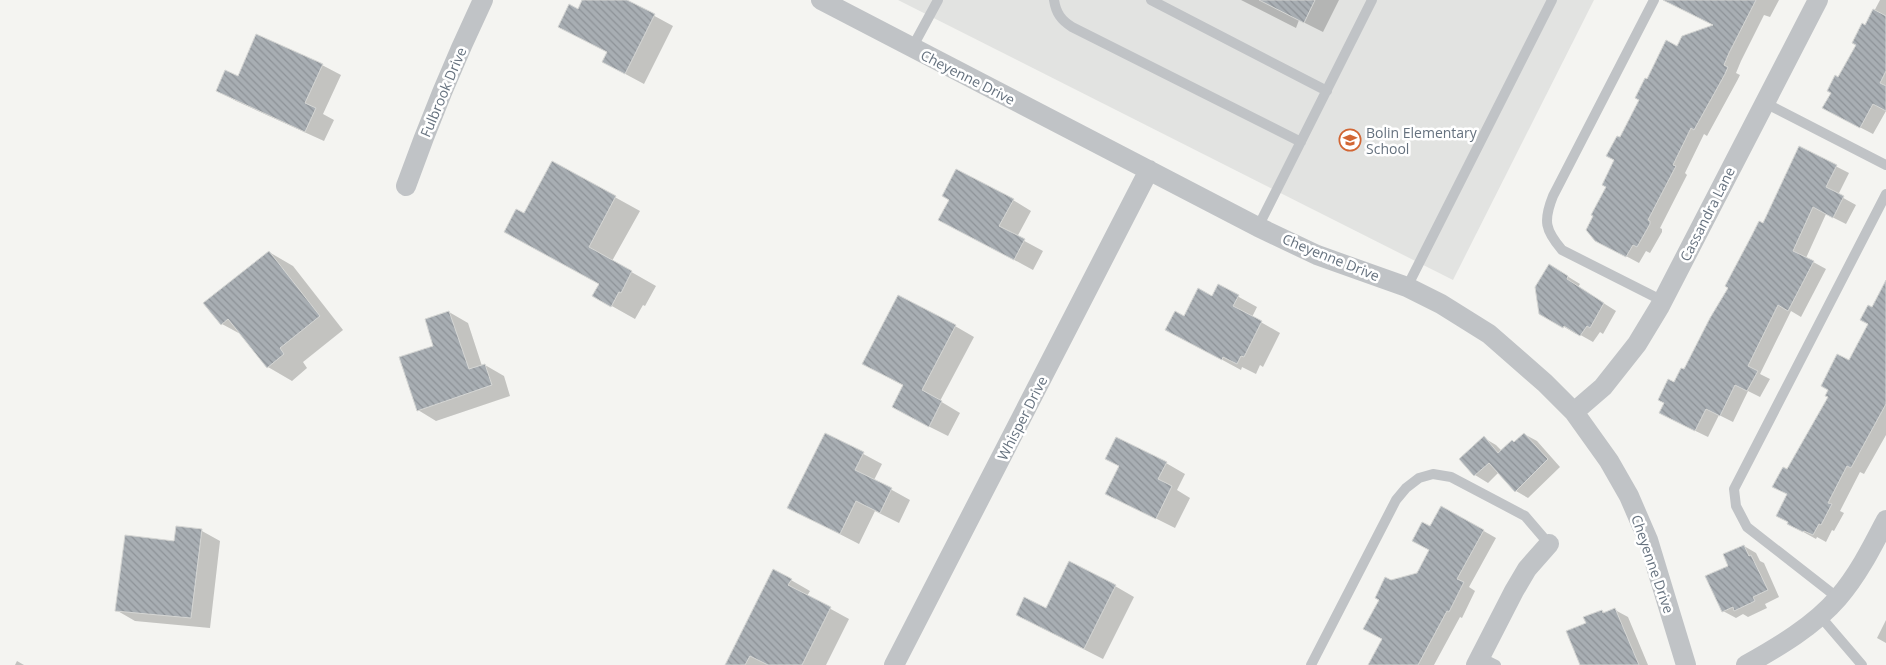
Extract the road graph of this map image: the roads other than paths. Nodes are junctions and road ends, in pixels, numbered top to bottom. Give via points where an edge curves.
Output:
1 (483, 0) edge
2 (821, 0) edge
3 (938, 0) edge
4 (1054, 0) edge
5 (1151, 0) edge
6 (1372, 0) edge
7 (1552, 0) edge
8 (1654, 0) edge
9 (1818, 0) edge
10 (912, 48) junction
11 (1327, 91) junction
12 (1765, 103) junction
13 (1301, 142) junction
14 (1886, 166) edge
15 (1149, 170) junction
16 (406, 186) dead end
17 (1886, 194) edge
18 (1258, 227) junction
19 (1407, 287) junction
20 (1662, 301) junction
21 (1574, 412) junction
22 (1886, 520) edge
23 (1549, 544) joint
24 (1838, 598) junction
25 (1820, 616) junction
26 (1484, 662) edge
27 (894, 665) edge
28 (1311, 665) edge
29 (1686, 665) edge
30 (1746, 665) edge
31 (1862, 665) edge

1 - 16 street, Fulbrook Drive via 446,82
2 - 10 street, Cheyenne Drive
3 - 10 lane
4 - 13 lane via 1056,12 1072,27
5 - 11 lane
6 - 11 lane
7 - 19 lane
8 - 20 lane via 1546,212 1551,237 1562,250
9 - 12 street, Cassandra Lane
10 - 15 street, Cheyenne Drive
11 - 13 lane
12 - 14 lane
12 - 20 street, Cassandra Lane
13 - 18 lane
15 - 18 street, Cheyenne Drive
15 - 27 street, Whisper Drive
17 - 24 lane via 1734,489 1736,506 1747,527
18 - 19 street, Cheyenne Drive via 1317,254
19 - 21 street, Cheyenne Drive via 1489,334
20 - 21 street, Cassandra Lane via 1637,344 1603,387
21 - 29 street, Cheyenne Drive via 1629,496 1648,540
22 - 24 street via 1867,557
23 - 26 street via 1514,591
23 - 28 lane via 1525,516 1451,477 1433,474 1418,478 1396,500
24 - 25 street
25 - 30 street via 1780,646
25 - 31 lane

